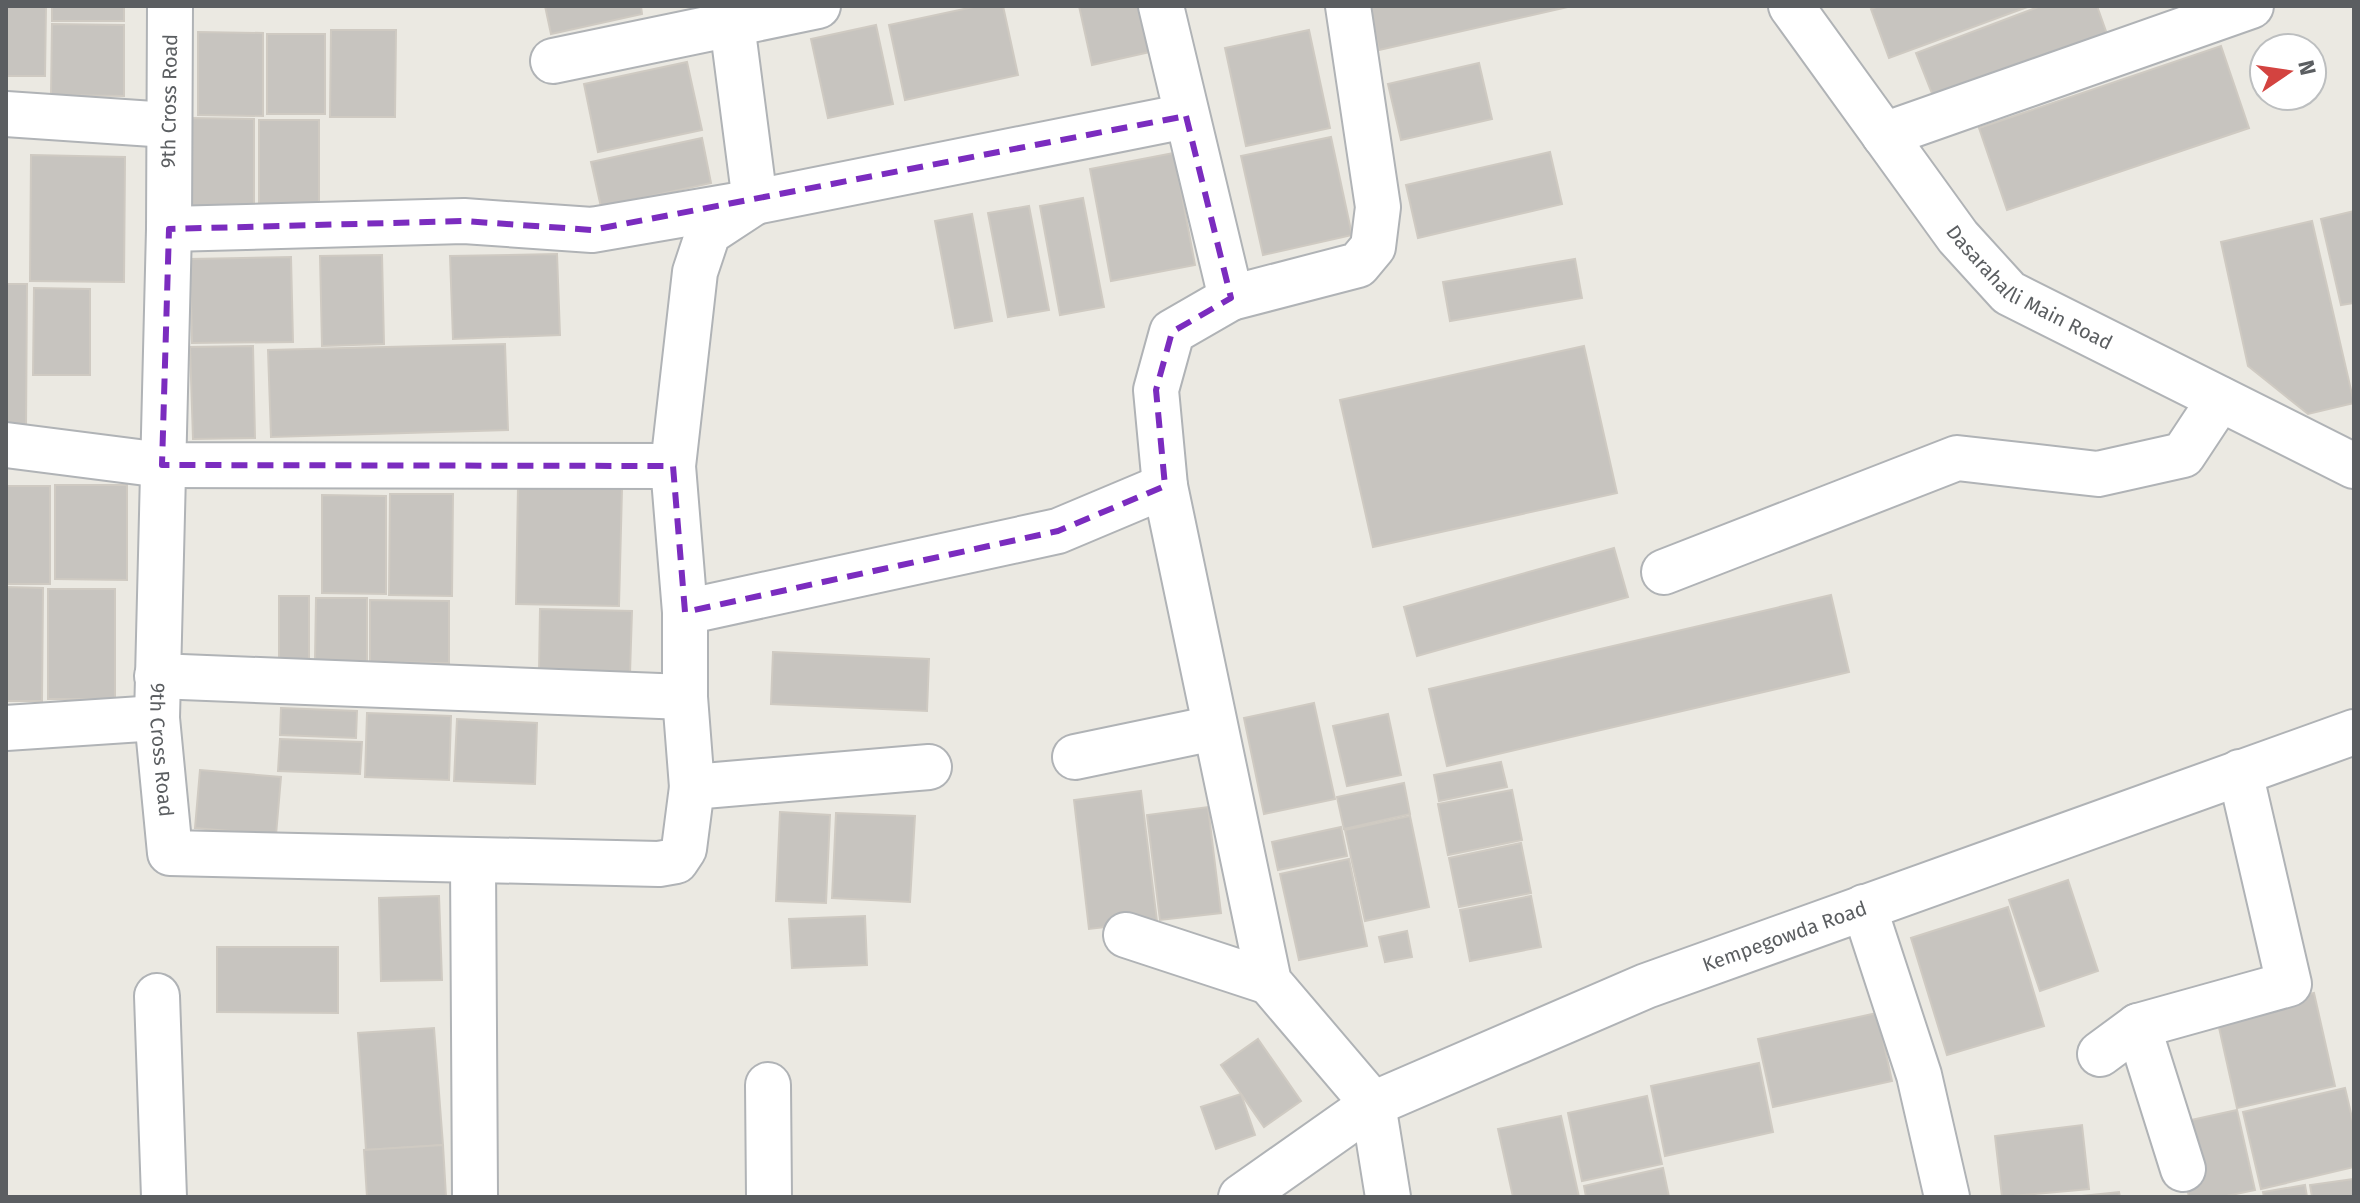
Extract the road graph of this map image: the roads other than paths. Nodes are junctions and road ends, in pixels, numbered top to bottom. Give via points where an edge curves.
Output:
1 (170, 6) edge
2 (818, 6) edge
3 (1161, 6) edge
4 (1348, 6) edge
5 (1791, 6) edge
6 (2251, 6) edge
7 (732, 24) junction
8 (553, 61) dead end
9 (6, 114) edge
10 (1186, 116) junction
11 (168, 125) junction
12 (1884, 135) junction
13 (755, 202) junction
14 (169, 229) junction
15 (1231, 298) junction
16 (2220, 399) junction
17 (6, 445) edge
18 (162, 465) junction
19 (673, 466) junction
20 (2354, 466) edge
21 (1165, 486) junction
22 (1664, 572) dead end
23 (685, 612) junction
24 (157, 697) junction
25 (685, 697) junction
26 (6, 728) edge
27 (1214, 728) junction
28 (2354, 732) edge
29 (1075, 757) dead end
30 (929, 767) dead end
31 (2240, 772) junction
32 (692, 787) junction
33 (473, 862) junction
34 (1864, 907) junction
35 (1126, 935) dead end
36 (1269, 982) junction
37 (157, 996) dead end
38 (2138, 1026) junction
39 (2100, 1054) dead end
40 (768, 1085) dead end
41 (1373, 1104) junction
42 (2183, 1169) dead end
43 (164, 1197) edge
44 (475, 1197) edge
45 (769, 1197) edge
46 (1241, 1197) edge
47 (1388, 1197) edge
48 (1947, 1197) edge

1 - 11 street, 9th Cross Road
2 - 7 street
3 - 10 street
4 - 15 street via 1378,207 1373,247 1358,265
5 - 12 street, Dasarahalli Main Road
6 - 12 street
7 - 8 street
7 - 13 street
9 - 11 street
10 - 13 street
10 - 15 street
11 - 14 street, 9th Cross Road
12 - 16 street, Dasarahalli Main Road via 1958,237 2009,293
13 - 14 street via 592,230 464,221
13 - 19 street via 708,233 695,272
14 - 18 street, 9th Cross Road
15 - 21 street via 1172,332 1156,390
16 - 20 street, Dasarahalli Main Road
16 - 22 street via 2183,455 2098,474 1957,458
17 - 18 street
18 - 19 street
18 - 24 street, 9th Cross Road
19 - 23 street
21 - 23 street via 1058,531
21 - 27 street
23 - 25 street
24 - 25 street
24 - 26 street
24 - 33 street, 9th Cross Road via 170,853
25 - 32 street
27 - 29 street
27 - 36 street
28 - 31 street, Kempegowda Road
30 - 32 street
31 - 34 street, Kempegowda Road
31 - 38 street via 2289,984
32 - 33 street via 684,849 676,861
33 - 44 street
34 - 41 street, Kempegowda Road via 1646,986
34 - 48 street via 1919,1075
35 - 36 street
36 - 41 street
37 - 43 street
38 - 39 street
38 - 42 street
40 - 45 street
41 - 46 street, Kempegowda Road
41 - 47 street

